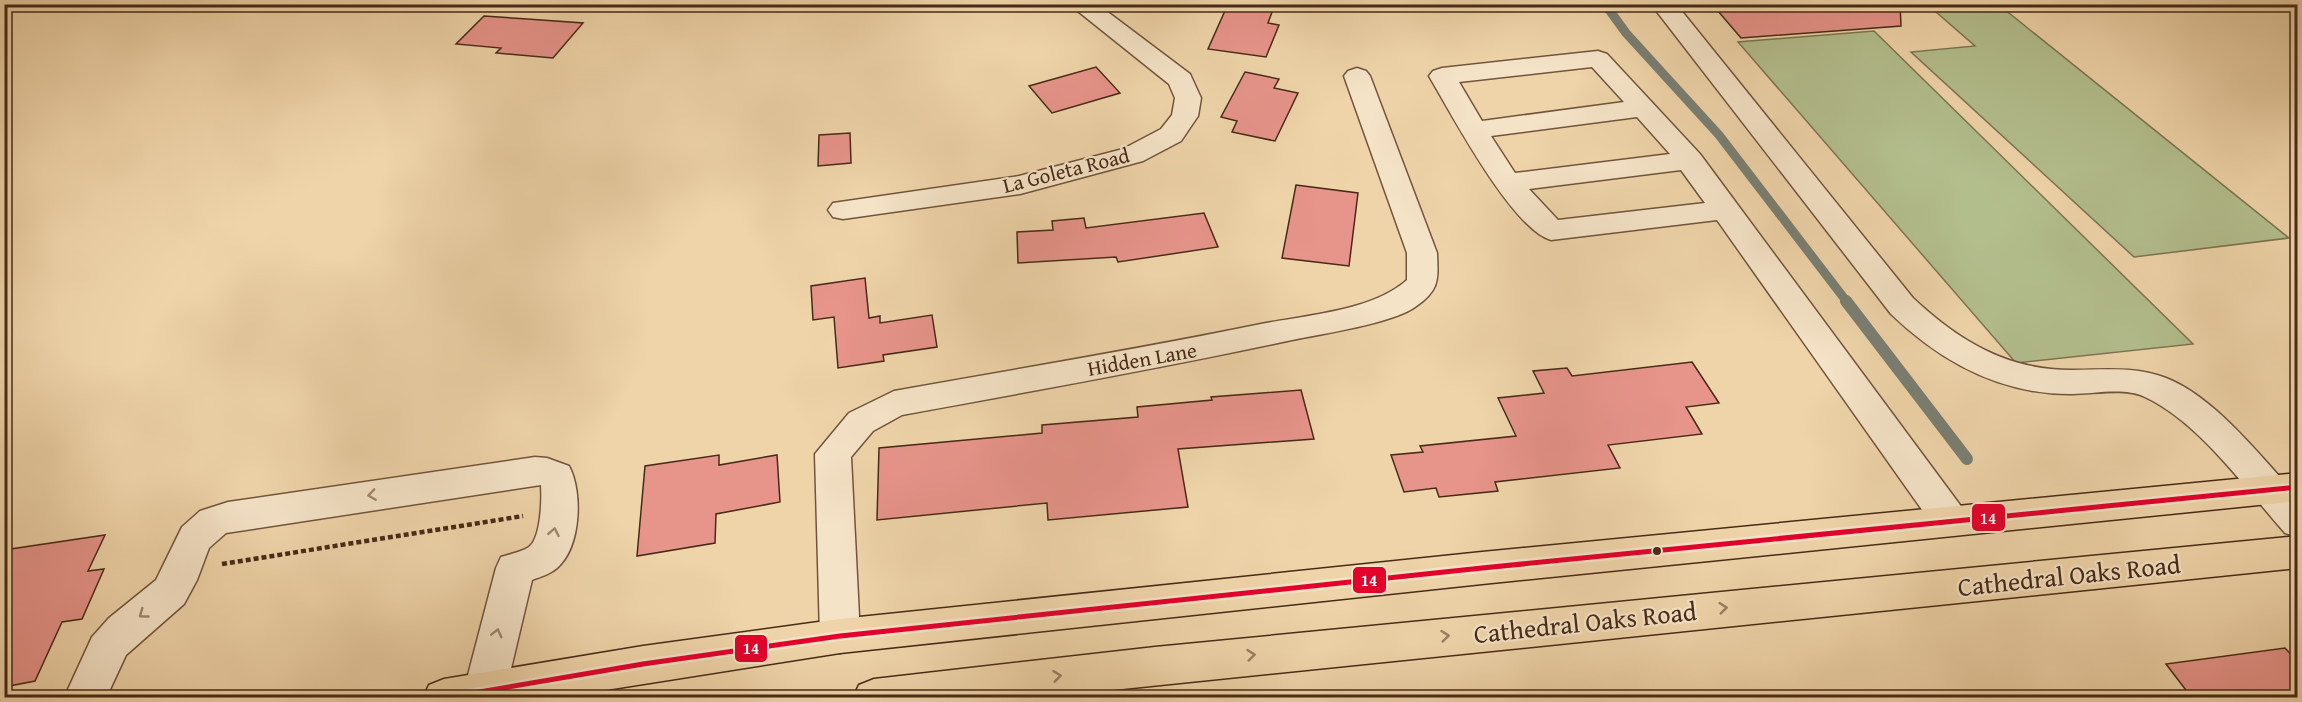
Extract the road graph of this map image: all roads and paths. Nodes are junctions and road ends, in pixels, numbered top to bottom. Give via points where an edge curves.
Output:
1 (1081, 4) edge
2 (1663, 4) edge
3 (1357, 76) dead end
4 (1643, 108) junction
5 (1474, 130) junction
6 (1690, 160) junction
7 (1507, 183) junction
8 (843, 210) dead end
9 (1727, 210) junction
10 (2282, 488) edge
11 (526, 516) dead end
12 (1950, 520) junction
13 (2298, 522) edge
14 (2298, 552) edge
15 (181, 571) junction
16 (840, 636) junction
17 (484, 694) edge
18 (85, 698) edge
19 (444, 698) edge
20 (874, 698) edge

1 - 8 street, La Goleta Road via 1181,80 1188,98 1185,116 1171,135 1132,155 1020,186
2 - 10 street via 1902,306 1954,352 1991,369 2032,379 2140,382 2159,389
3 - 16 street, Hidden Lane via 1422,253 1423,283 1402,301 1368,313 894,404 861,422 833,454
4 - 5 street
4 - 5 street via 1598,59 1442,76
4 - 6 street
5 - 7 street
6 - 7 street
6 - 9 street
7 - 9 street via 1551,230
9 - 12 street
10 - 12 main road
10 - 13 street
11 - 15 path
12 - 16 main road
20 -> 14 main road, Cathedral Oaks Road via 1178,663
17 -> 15 street via 515,568 541,559 554,538 561,489 555,476 547,472 218,519 195,534
15 -> 18 street via 168,595 124,629 109,646
16 - 17 main road via 708,654
17 - 19 main road

